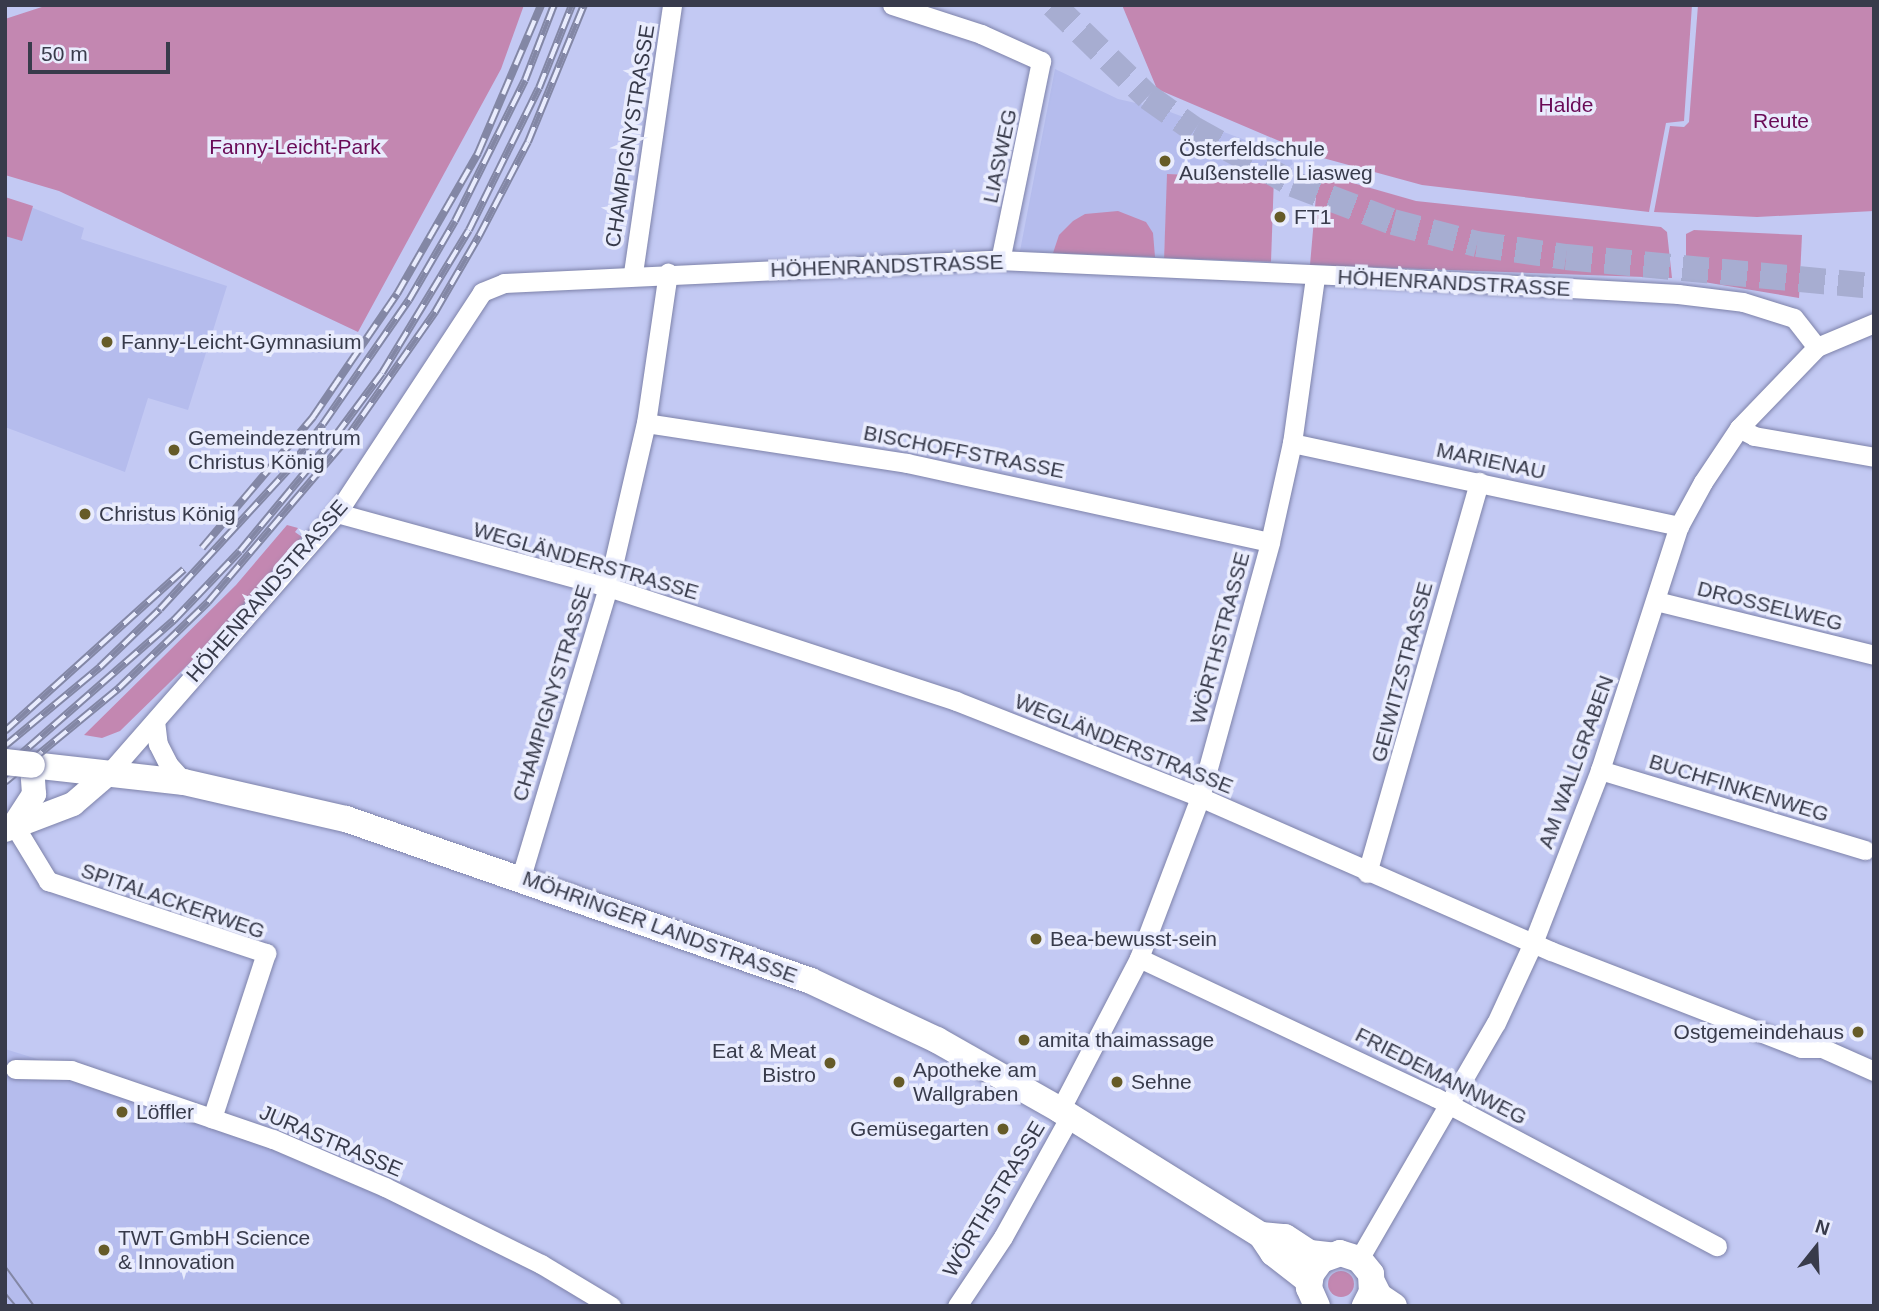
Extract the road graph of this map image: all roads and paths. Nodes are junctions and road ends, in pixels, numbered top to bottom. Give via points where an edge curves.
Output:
1 (673, 5) edge
2 (892, 5) edge
3 (1000, 260) junction
4 (668, 273) junction
5 (633, 274) junction
6 (1315, 276) junction
7 (1874, 323) edge
8 (1817, 347) junction
9 (646, 423) junction
10 (1739, 428) junction
11 (1292, 443) junction
12 (1874, 457) edge
13 (1479, 482) junction
14 (337, 513) junction
15 (1679, 526) junction
16 (1270, 542) junction
17 (608, 587) junction
18 (1656, 601) junction
19 (1874, 655) edge
20 (155, 721) junction
21 (5, 762) edge
22 (44, 767) junction
23 (1600, 770) junction
24 (109, 773) junction
25 (184, 782) junction
26 (1200, 797) junction
27 (10, 828) edge
28 (1865, 849) dead end
29 (1367, 873) junction
30 (520, 877) junction
31 (1533, 943) junction
32 (1139, 958) junction
33 (15, 1069) dead end
34 (1874, 1071) edge
35 (1450, 1104) junction
36 (1065, 1113) junction
37 (212, 1118) junction
38 (1261, 1235) junction
39 (1717, 1246) dead end
40 (1330, 1255) junction
41 (1359, 1259) junction
42 (1313, 1293) edge
43 (1369, 1295) edge
44 (611, 1306) edge
45 (957, 1306) edge
46 (1394, 1306) edge

1 - 5 street, CHAMPIGNYSTRASSE
2 - 3 street, LIASWEG via 981,34 1041,61
3 - 4 street, HÖHENRANDSTRASSE
3 - 6 street, HÖHENRANDSTRASSE
4 - 5 street, HÖHENRANDSTRASSE
4 - 9 street, CHAMPIGNYSTRASSE
5 - 14 street, HÖHENRANDSTRASSE via 504,283 482,292
6 - 8 street, HÖHENRANDSTRASSE via 1678,294 1743,302 1794,318
6 - 11 street, WÖRTHSTRASSE
7 - 8 street, AM WALLGRABEN
8 - 10 street, AM WALLGRABEN
9 - 16 street, BISCHOFFSTRASSE via 907,463
9 - 17 street, CHAMPIGNYSTRASSE
10 - 12 street via 1754,436
10 - 15 street, AM WALLGRABEN
11 - 13 street, MARIENAU
11 - 16 street, WÖRTHSTRASSE
13 - 15 street, MARIENAU
13 - 29 street, GEIWITZSTRASSE
14 - 17 street, WEGLÄNDERSTRASSE
14 - 20 street, HÖHENRANDSTRASSE
15 - 18 street, AM WALLGRABEN
16 - 26 street, WÖRTHSTRASSE
17 - 26 street, WEGLÄNDERSTRASSE via 956,701
17 - 30 street, CHAMPIGNYSTRASSE
18 - 19 street, DROSSELWEG
18 - 23 street, AM WALLGRABEN
20 - 24 street, HÖHENRANDSTRASSE
20 - 25 street via 158,744
21 - 22 main road, MÖHRINGER LANDSTRASSE, bridge
22 - 24 main road, MÖHRINGER LANDSTRASSE
22 - 27 street via 34,794
23 - 28 street, BUCHFINKENWEG
23 - 31 street, AM WALLGRABEN
24 - 25 main road, MÖHRINGER LANDSTRASSE
24 - 27 street, HÖHENRANDSTRASSE via 73,804
25 - 30 main road, MÖHRINGER LANDSTRASSE via 346,819
26 - 29 street, WEGLÄNDERSTRASSE
26 - 32 street, WÖRTHSTRASSE
27 - 37 street, SPITALACKERWEG via 48,881 266,953
29 - 31 street, WEGLÄNDERSTRASSE
30 - 36 main road, MÖHRINGER LANDSTRASSE via 811,981 937,1040
31 - 34 street, WEGLÄNDERSTRASSE via 1801,1048 1822,1048
31 - 35 street, AM WALLGRABEN via 1496,1023
32 - 35 street, FRIEDEMANNWEG
32 - 36 street, WÖRTHSTRASSE
33 - 37 street, JURASTRASSE via 71,1070
35 - 39 street, FRIEDEMANNWEG
35 - 41 street, AM WALLGRABEN
36 - 38 main road, MÖHRINGER LANDSTRASSE
36 - 45 street, WÖRTHSTRASSE via 1003,1237
37 - 44 street, JURASTRASSE via 385,1187 541,1264
38 - 40 main road, MÖHRINGER LANDSTRASSE via 1285,1237 1310,1253
38 - 42 main road, MÖHRINGER LANDSTRASSE
40 - 41 main road, MÖHRINGER LANDSTRASSE
40 - 42 main road, MÖHRINGER LANDSTRASSE via 1314,1268
41 - 43 main road
43 - 46 main road

